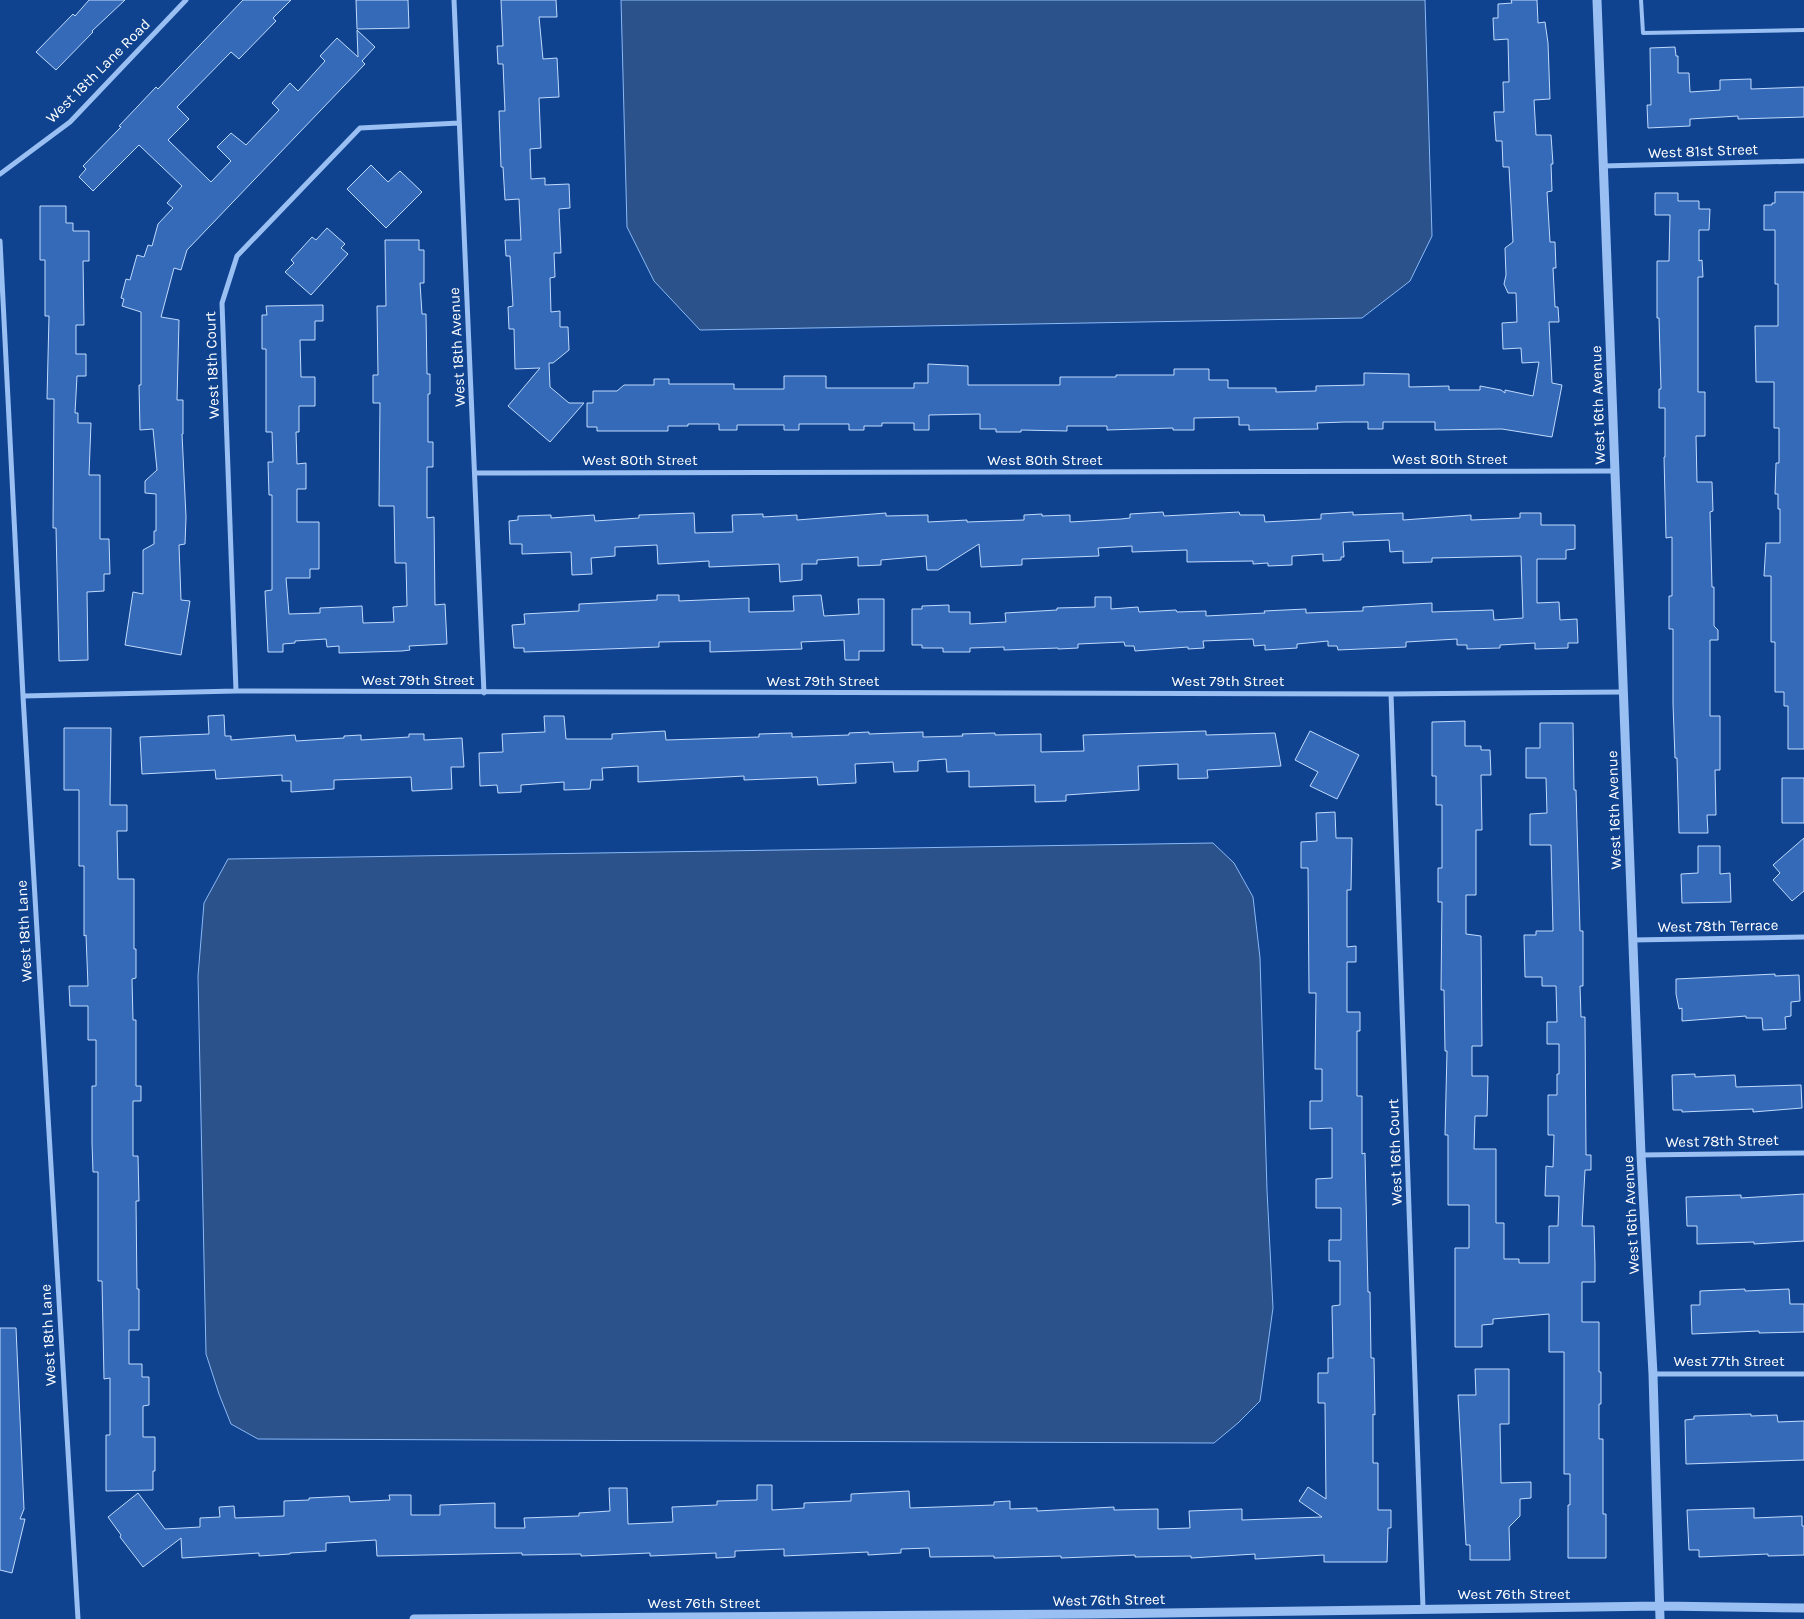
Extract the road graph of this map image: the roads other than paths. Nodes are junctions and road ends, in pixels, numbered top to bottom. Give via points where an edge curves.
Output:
1 (186, 0) edge
2 (454, 0) edge
3 (1597, 0) edge
4 (1641, 0) edge
5 (1804, 30) edge
6 (459, 123) junction
7 (1804, 161) edge
8 (1602, 166) junction
9 (0, 174) edge
10 (0, 241) edge
11 (1614, 471) junction
12 (475, 473) junction
13 (236, 692) junction
14 (1623, 692) junction
15 (484, 693) junction
16 (1392, 694) junction
17 (23, 696) junction
18 (1804, 937) edge
19 (1633, 940) junction
20 (1804, 1152) edge
21 (1641, 1155) junction
22 (1653, 1374) junction
23 (1804, 1374) edge
24 (1660, 1606) junction
25 (1423, 1608) junction
26 (1804, 1608) edge
27 (1370, 1609) junction
28 (1092, 1616) edge
29 (78, 1619) edge
30 (414, 1619) edge
31 (1370, 1619) edge
32 (1660, 1619) edge

1 - 9 street, West 18th Lane Road via 70,122
2 - 6 street, West 18th Avenue
3 - 8 street, West 16th Avenue
4 - 5 lane via 1643,33
6 - 12 street, West 18th Avenue
6 - 13 street, West 18th Court via 360,128 237,256 222,303
7 - 8 street, West 81st Street
8 - 11 street, West 16th Avenue
10 - 17 street, West 18th Lane
11 - 12 street, West 80th Street
11 - 14 street, West 16th Avenue
12 - 15 street, West 18th Avenue
13 - 15 street, West 79th Street
13 - 17 street, West 79th Street
14 - 16 street, West 79th Street
14 - 19 street, West 16th Avenue
15 - 16 street, West 79th Street
16 - 25 street, West 16th Court
17 - 29 street, West 18th Lane
18 - 19 street, West 78th Terrace
19 - 21 street, West 16th Avenue
20 - 21 street, West 78th Street
21 - 22 street, West 16th Avenue
22 - 23 street, West 77th Street
22 - 24 street, West 16th Avenue
24 - 25 street, West 76th Street
24 - 26 street, West 76th Street
24 - 32 street, West 16th Avenue
25 - 27 street, West 76th Street
27 - 28 street, West 76th Street
27 - 31 street
28 - 30 street, West 76th Street

